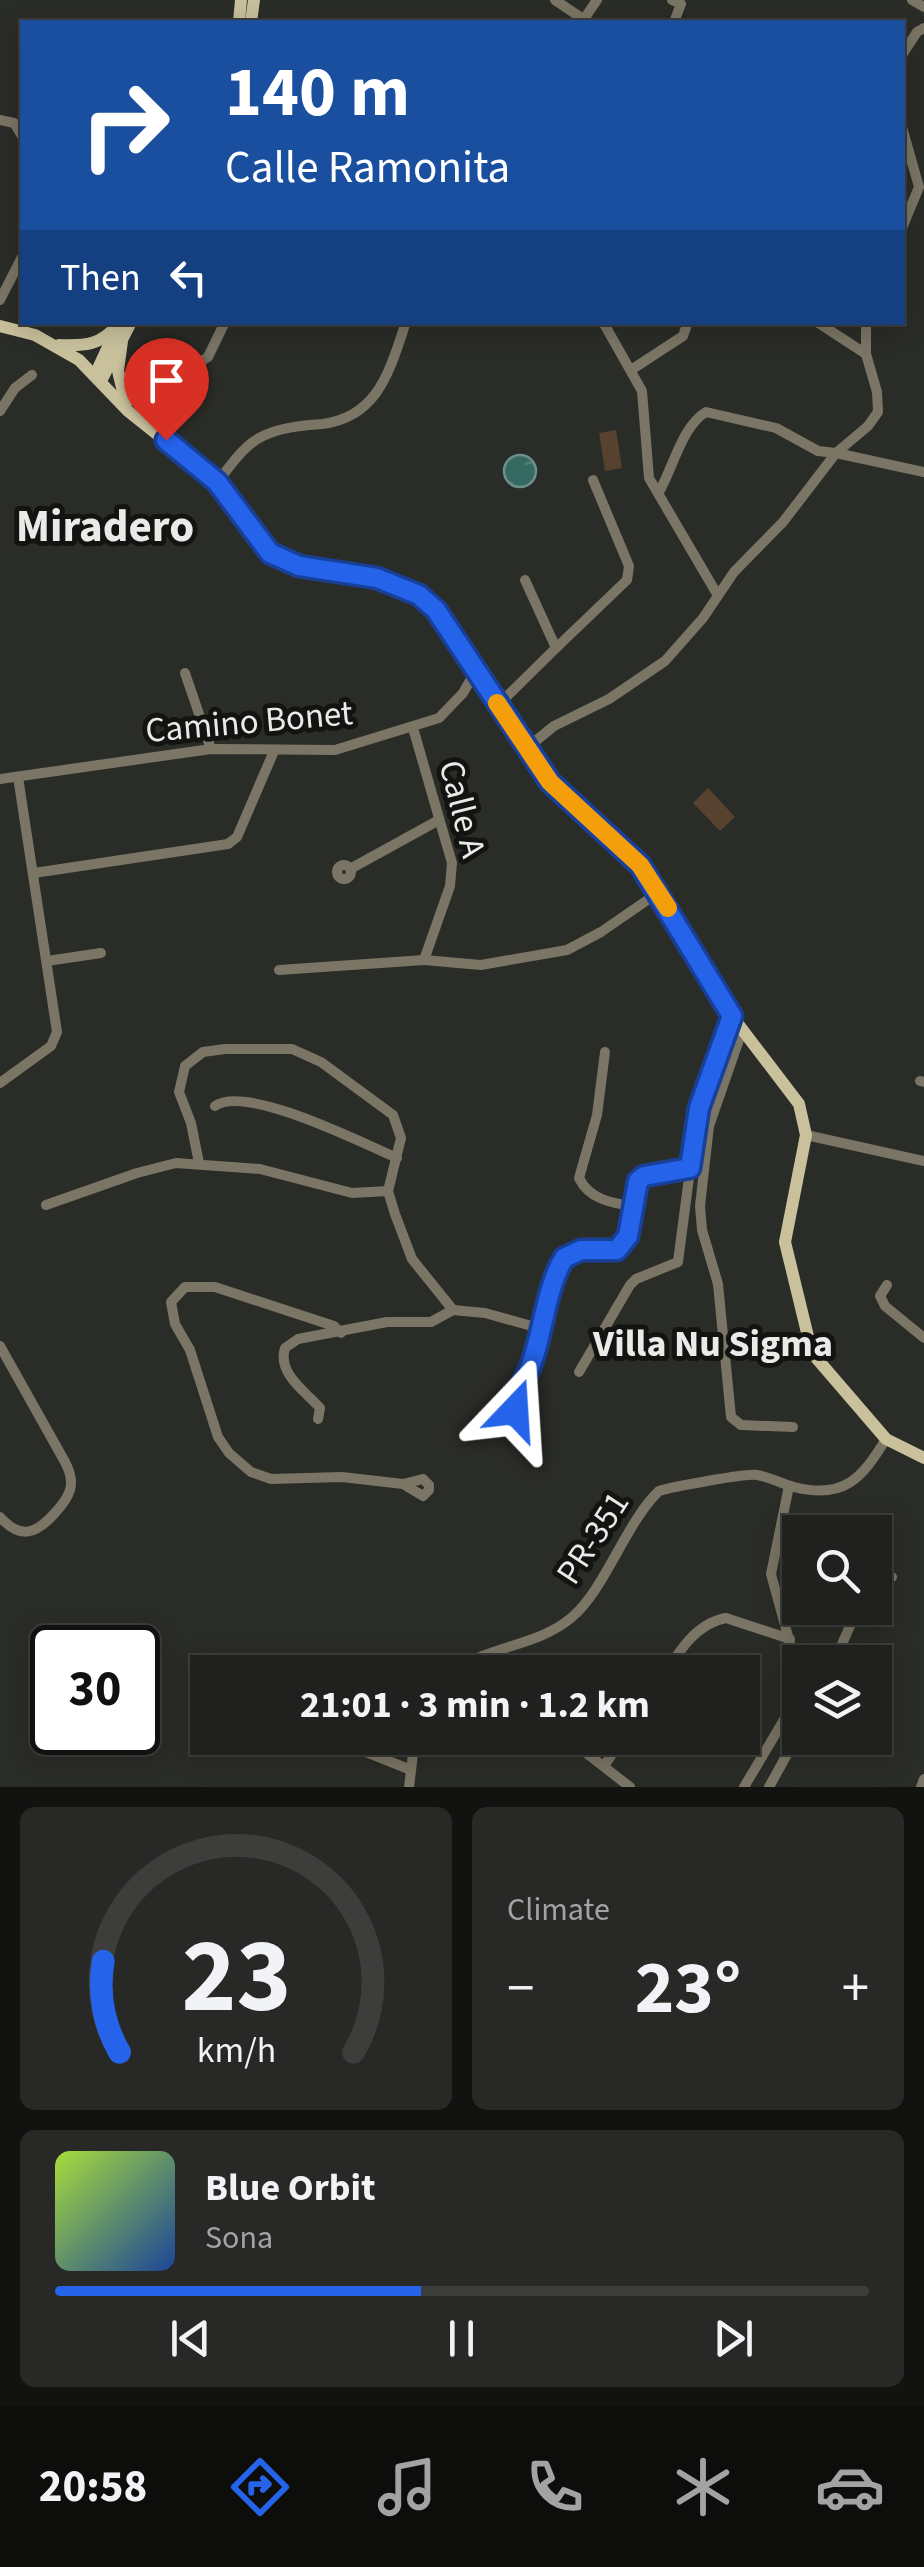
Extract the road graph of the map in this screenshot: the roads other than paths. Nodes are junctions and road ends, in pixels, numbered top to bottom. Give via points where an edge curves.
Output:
1 (555, 0) edge
2 (672, 0) edge
3 (912, 0) edge
4 (924, 7) edge
5 (581, 20) edge
6 (675, 20) edge
7 (924, 28) edge
8 (905, 51) edge
9 (0, 120) edge
10 (20, 133) edge
11 (905, 147) edge
12 (905, 177) edge
13 (917, 178) junction
14 (905, 220) edge
15 (20, 261) edge
16 (0, 300) edge
17 (120, 325) edge
18 (122, 325) edge
19 (123, 325) edge
20 (223, 325) edge
21 (405, 325) edge
22 (605, 325) edge
23 (687, 325) edge
24 (821, 325) edge
25 (866, 325) edge
26 (0, 326) edge
27 (122, 342) junction
28 (57, 345) junction
29 (866, 354) junction
30 (631, 370) junction
31 (32, 375) dead end
32 (98, 378) junction
33 (0, 411) edge
34 (134, 416) junction
35 (836, 453) junction
36 (924, 472) edge
37 (593, 480) dead end
38 (217, 482) junction
39 (658, 492) junction
40 (525, 580) dead end
41 (717, 594) junction
42 (556, 648) junction
43 (476, 670) junction
44 (185, 674) dead end
45 (498, 705) junction
46 (413, 728) junction
47 (527, 748) junction
48 (211, 749) junction
49 (274, 751) junction
50 (18, 777) junction
51 (0, 778) edge
52 (439, 820) junction
53 (350, 869) dead end
54 (34, 873) junction
55 (659, 892) junction
56 (102, 953) dead end
57 (424, 960) junction
58 (47, 961) junction
59 (279, 970) dead end
60 (732, 1016) junction
61 (742, 1031) junction
62 (605, 1052) dead end
63 (0, 1083) edge
64 (214, 1106) dead end
65 (806, 1135) junction
66 (398, 1158) junction
67 (924, 1161) edge
68 (199, 1163) junction
69 (690, 1168) junction
70 (388, 1191) junction
71 (46, 1206) dead end
72 (632, 1206) junction
73 (887, 1285) dead end
74 (453, 1310) junction
75 (539, 1328) junction
76 (341, 1333) junction
77 (924, 1338) edge
78 (0, 1346) edge
79 (579, 1372) dead end
80 (318, 1419) dead end
81 (793, 1427) dead end
82 (524, 1433) dead end
83 (886, 1438) junction
84 (924, 1458) edge
85 (403, 1484) dead end
86 (789, 1486) junction
87 (0, 1517) edge
88 (790, 1639) junction
89 (791, 1645) edge
90 (483, 1655) edge
91 (677, 1655) edge
92 (782, 1723) edge
93 (374, 1755) edge
94 (413, 1755) edge
95 (589, 1755) edge
96 (611, 1755) edge
97 (787, 1755) edge
98 (604, 1766) junction
99 (411, 1770) junction
100 (924, 1779) edge
101 (410, 1787) edge
102 (630, 1787) edge
103 (744, 1787) edge
104 (769, 1787) edge
105 (922, 1787) edge

1 - 5 street
2 - 6 street via 681,4
3 - 4 street
7 - 8 street
9 - 10 street
11 - 13 street
12 - 13 street
13 - 14 street
15 - 16 street
17 - 28 main road via 98,343
18 - 32 main road
19 - 27 main road
20 - 34 street via 208,357 167,382
21 - 38 street via 384,382 356,413 262,436
22 - 30 street
23 - 30 street via 682,336
24 - 29 street
25 - 29 street
26 - 28 main road
27 - 32 main road
27 - 34 main road via 118,371
28 - 32 main road
29 - 35 street via 878,412
30 - 39 street via 644,398 649,478
31 - 33 street
32 - 34 main road
34 - 38 main road
35 - 36 street
35 - 39 street via 818,451 776,428 706,412
35 - 41 street
37 - 42 street via 630,574
38 - 43 main road via 270,553 419,595 446,621
39 - 41 street
40 - 42 street
41 - 47 street via 665,661
42 - 45 street
43 - 45 main road
43 - 46 street, Camino Bonet via 450,709
44 - 48 street
45 - 47 main road
46 - 49 street, Camino Bonet via 335,750
46 - 52 street, Calle A
47 - 55 main road via 550,782 640,865
48 - 49 street, Camino Bonet
48 - 50 street, Camino Bonet
49 - 54 street via 228,844
50 - 51 street, Camino Bonet
50 - 54 street
52 - 53 street
52 - 57 street, Calle A via 452,878
54 - 58 street
55 - 57 street via 567,950 481,965
55 - 60 main road
56 - 58 street
57 - 59 street
58 - 63 street via 56,1038
60 - 61 main road
60 - 69 street via 699,1108
61 - 65 main road via 799,1104
61 - 81 street via 710,1126 702,1230 718,1284 731,1416 741,1425
62 - 72 street via 579,1178 587,1191
64 - 66 street via 226,1100 276,1108
65 - 67 street
65 - 83 main road via 784,1242 803,1327 821,1367
66 - 68 street via 401,1138 393,1115 346,1078 292,1050 238,1048 203,1052 179,1081
66 - 70 street
68 - 70 street via 260,1169 352,1193
68 - 71 street via 165,1165
69 - 72 street via 641,1178
69 - 79 street via 678,1262 630,1285
70 - 74 street via 412,1259
72 - 75 street via 622,1246 564,1258
73 - 77 street via 880,1296 885,1306
74 - 75 street
74 - 76 street via 431,1322 388,1322
75 - 82 street via 515,1402
76 - 80 street via 298,1339 282,1352 288,1372 320,1408
76 - 85 street via 215,1288 185,1288 171,1302 218,1437 240,1464 265,1479
78 - 87 street via 72,1480 66,1501 34,1532 16,1532
83 - 84 main road
83 - 86 street, PR-351 / PR-351 via 862,1476 846,1486
86 - 88 street via 771,1574
86 - 90 street, PR-351 / PR-351 via 741,1474 659,1491 574,1616 543,1636
88 - 89 street
88 - 91 street via 718,1619
92 - 103 street
93 - 99 street
94 - 99 street
95 - 98 street
96 - 98 street
97 - 104 street
98 - 102 street
99 - 101 street
100 - 105 street

